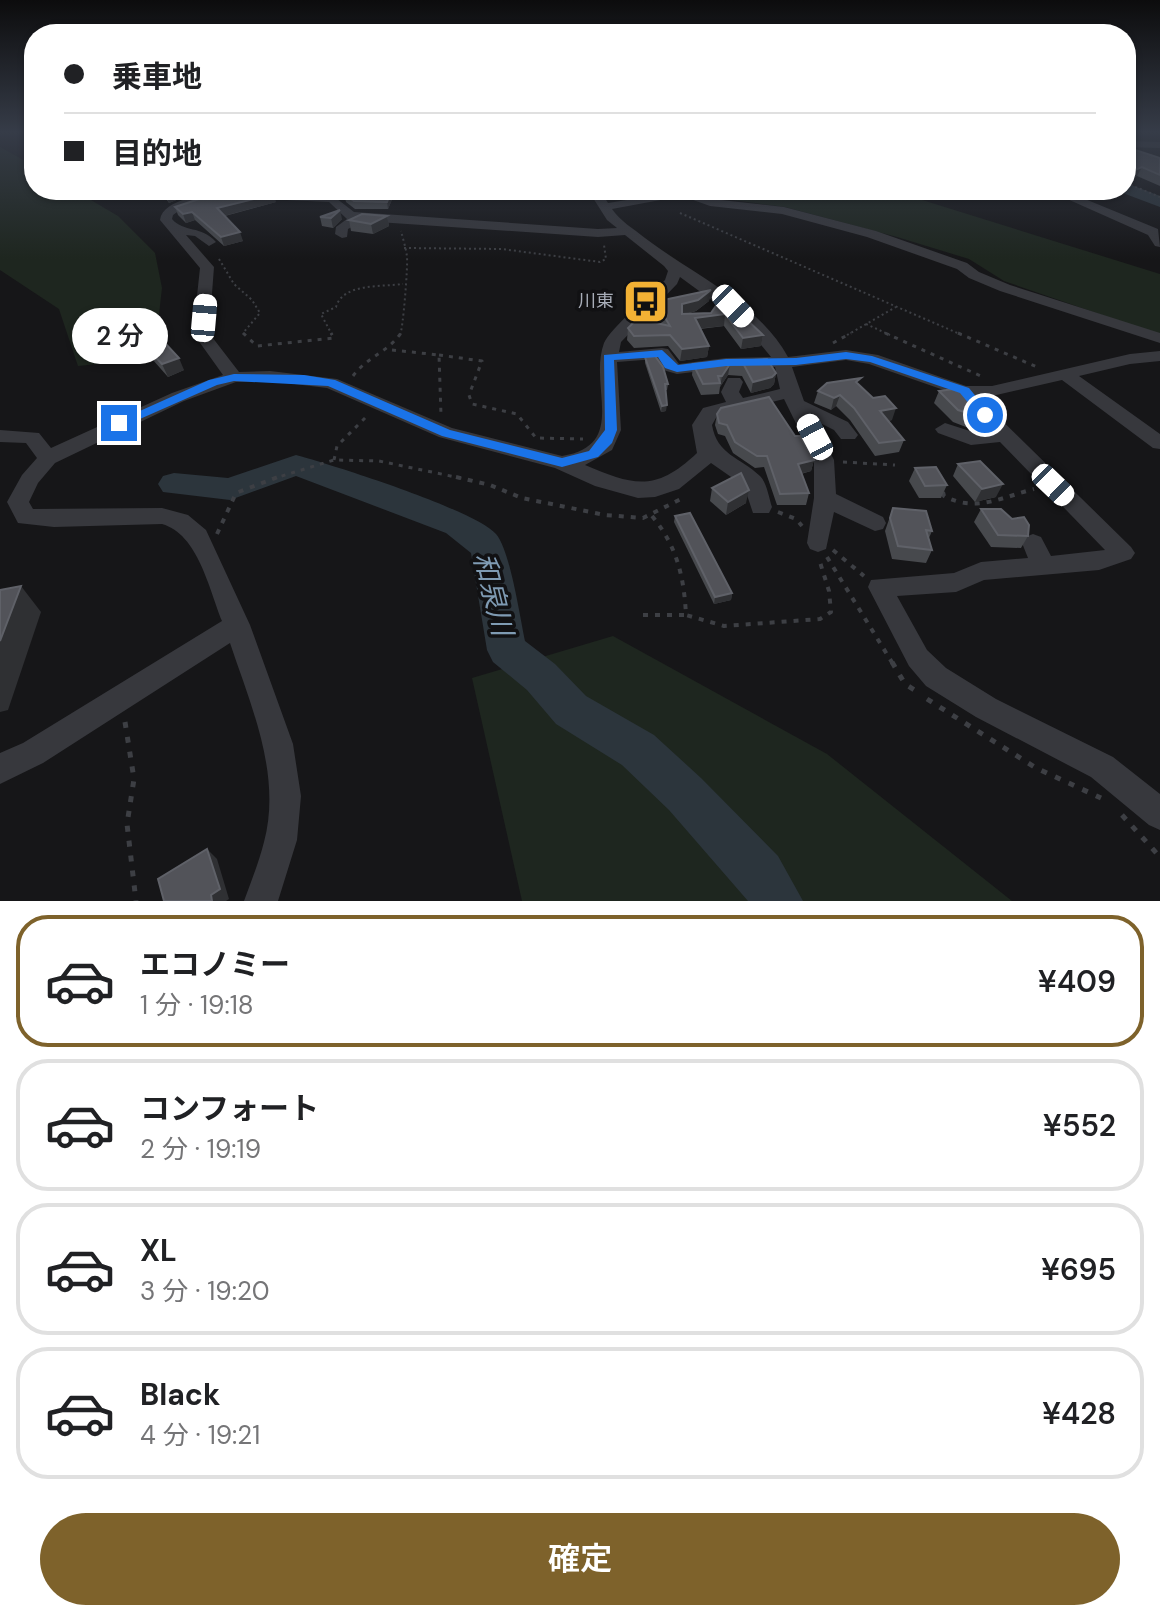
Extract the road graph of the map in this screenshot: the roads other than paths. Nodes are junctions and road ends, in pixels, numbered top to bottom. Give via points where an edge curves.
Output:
1 (217, 200) edge
2 (325, 200) edge
3 (341, 200) edge
4 (601, 200) edge
5 (705, 200) edge
6 (1078, 200) edge
7 (199, 201) edge
8 (335, 201) junction
9 (360, 217) junction
10 (176, 230) junction
11 (625, 231) junction
12 (342, 234) dead end
13 (209, 242) dead end
14 (1160, 243) edge
15 (669, 263) junction
16 (729, 303) junction
17 (709, 309) edge
18 (1160, 338) edge
19 (736, 351) dead end
20 (777, 354) junction
21 (1160, 356) edge
22 (608, 358) junction
23 (1062, 376) junction
24 (234, 377) junction
25 (734, 382) dead end
26 (964, 391) junction
27 (798, 398) junction
28 (737, 405) junction
29 (945, 429) dead end
30 (848, 435) dead end
31 (1005, 435) junction
32 (0, 436) edge
33 (705, 440) junction
34 (1160, 443) edge
35 (48, 458) junction
36 (562, 463) junction
37 (825, 498) junction
38 (761, 507) dead end
39 (875, 523) dead end
40 (818, 540) road end
41 (1033, 543) dead end
42 (1044, 567) junction
43 (237, 625) junction
44 (0, 769) edge
45 (1160, 814) edge
46 (261, 901) edge

1 - 7 street
2 - 8 street
3 - 8 street
4 - 11 street
5 - 18 street via 784,211 871,234 962,266 1005,288
6 - 14 street via 1153,232
7 - 10 street via 174,203 166,220
8 - 9 street via 351,216
9 - 11 street
9 - 12 street via 342,227
10 - 13 street via 199,233
10 - 24 street via 207,267 201,333
11 - 15 street
15 - 16 street
15 - 22 street via 675,271 672,281 613,341
16 - 17 street
16 - 20 street
19 - 20 street
20 - 22 street via 677,369 662,353
20 - 26 street via 872,359
20 - 27 street
21 - 23 street
22 - 36 street via 607,440 594,454
23 - 26 street
23 - 34 street
24 - 35 street via 178,397
24 - 36 street via 331,383 444,432
25 - 28 street via 730,392
26 - 31 street
27 - 28 street
27 - 30 street
27 - 37 street via 824,460
28 - 33 street via 710,412 702,425
29 - 31 street via 971,439
31 - 42 street via 1123,553
32 - 35 street via 32,437
33 - 36 street via 707,455 695,469 679,483 648,491 622,489
33 - 38 street via 719,459 753,482
35 - 43 street via 18,502 26,517 162,516 180,521 198,536
37 - 39 street
37 - 40 street
41 - 42 street
42 - 45 street via 981,571 935,585 880,587 918,658 936,677 1102,767
43 - 44 street
43 - 46 street via 278,744 285,796 281,840

